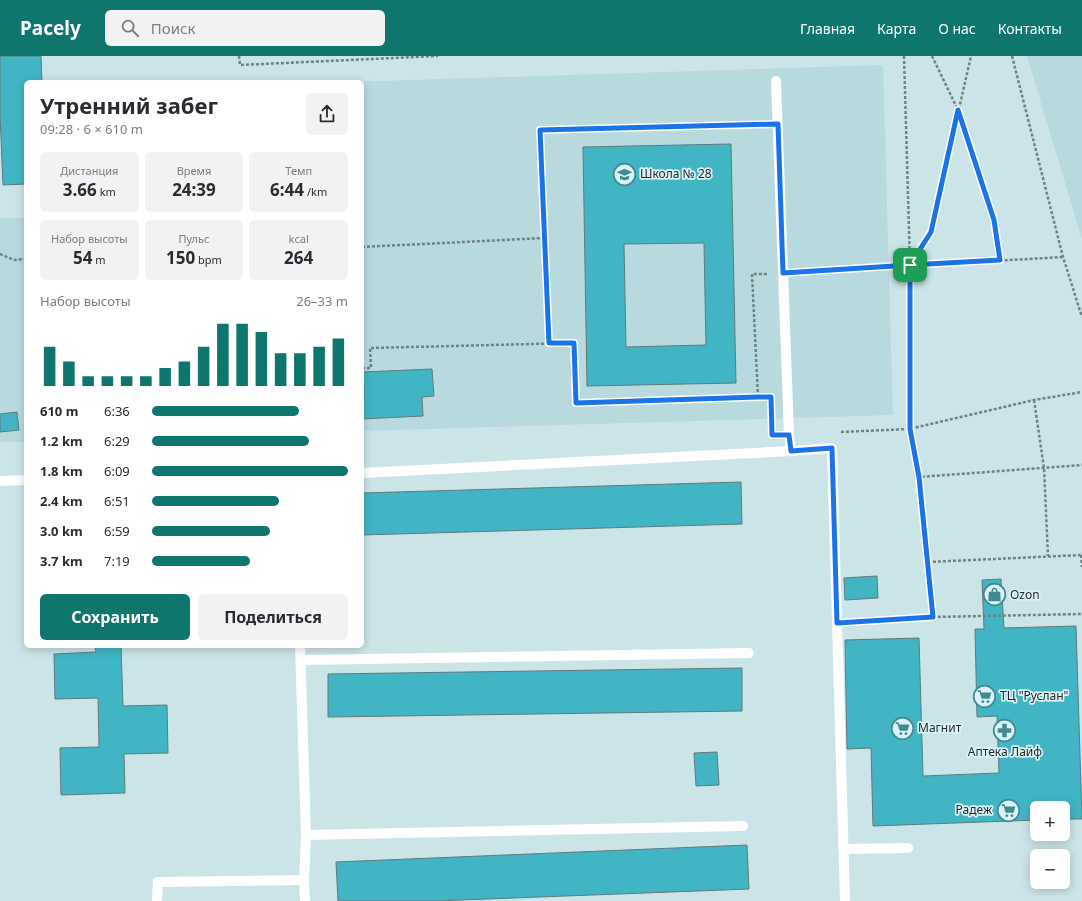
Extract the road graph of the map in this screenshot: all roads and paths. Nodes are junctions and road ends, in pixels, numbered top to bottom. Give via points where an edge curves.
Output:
1 (239, 56) edge
2 (438, 56) edge
3 (904, 56) edge
4 (932, 56) edge
5 (971, 56) edge
6 (1012, 56) edge
7 (776, 81) dead end
8 (958, 110) junction
9 (778, 124) junction
10 (544, 238) junction
11 (364, 247) edge
12 (0, 254) edge
13 (1063, 257) junction
14 (24, 259) edge
15 (1000, 260) junction
16 (910, 265) junction
17 (783, 273) junction
18 (1082, 317) edge
19 (549, 343) junction
20 (364, 368) edge
21 (1082, 392) edge
22 (758, 397) junction
23 (771, 397) dead end
24 (1034, 400) junction
25 (910, 429) junction
26 (834, 433) dead end
27 (791, 451) junction
28 (1082, 465) edge
29 (1044, 468) junction
30 (364, 473) edge
31 (919, 477) junction
32 (24, 480) edge
33 (0, 481) edge
34 (1082, 555) edge
35 (1048, 556) junction
36 (928, 562) junction
37 (1082, 567) edge
38 (1082, 614) edge
39 (933, 617) junction
40 (837, 623) junction
41 (300, 648) edge
42 (749, 653) dead end
43 (301, 660) junction
44 (743, 826) dead end
45 (306, 835) junction
46 (908, 848) dead end
47 (843, 849) junction
48 (304, 880) junction
49 (157, 901) edge
50 (305, 901) edge
51 (845, 901) edge

1 - 2 path via 240,64
3 - 16 path
4 - 8 path
5 - 8 path
6 - 13 path
7 - 9 lane
8 - 15 path via 994,220
8 - 16 path via 931,232
9 - 10 path via 540,130
9 - 17 lane
10 - 11 path
10 - 19 path
12 - 14 path via 14,260
13 - 15 path
13 - 18 path
15 - 16 path
16 - 17 path
16 - 25 path
17 - 22 path via 752,274
17 - 27 lane
19 - 20 path via 370,348 371,368
19 - 22 path via 574,343 576,403
21 - 24 path
22 - 23 path
24 - 25 path
24 - 29 path
25 - 26 path
25 - 31 path
27 - 30 lane
27 - 40 lane via 832,448
28 - 29 path
29 - 31 path
29 - 35 path
31 - 36 path
32 - 33 lane
34 - 35 path
34 - 37 path
35 - 36 path
36 - 39 path
38 - 39 path
39 - 40 path
40 - 47 lane
41 - 43 lane
42 - 43 lane
43 - 45 lane
44 - 45 lane
45 - 48 lane
46 - 47 lane
47 - 51 lane
48 - 49 lane via 158,882
48 - 50 lane

